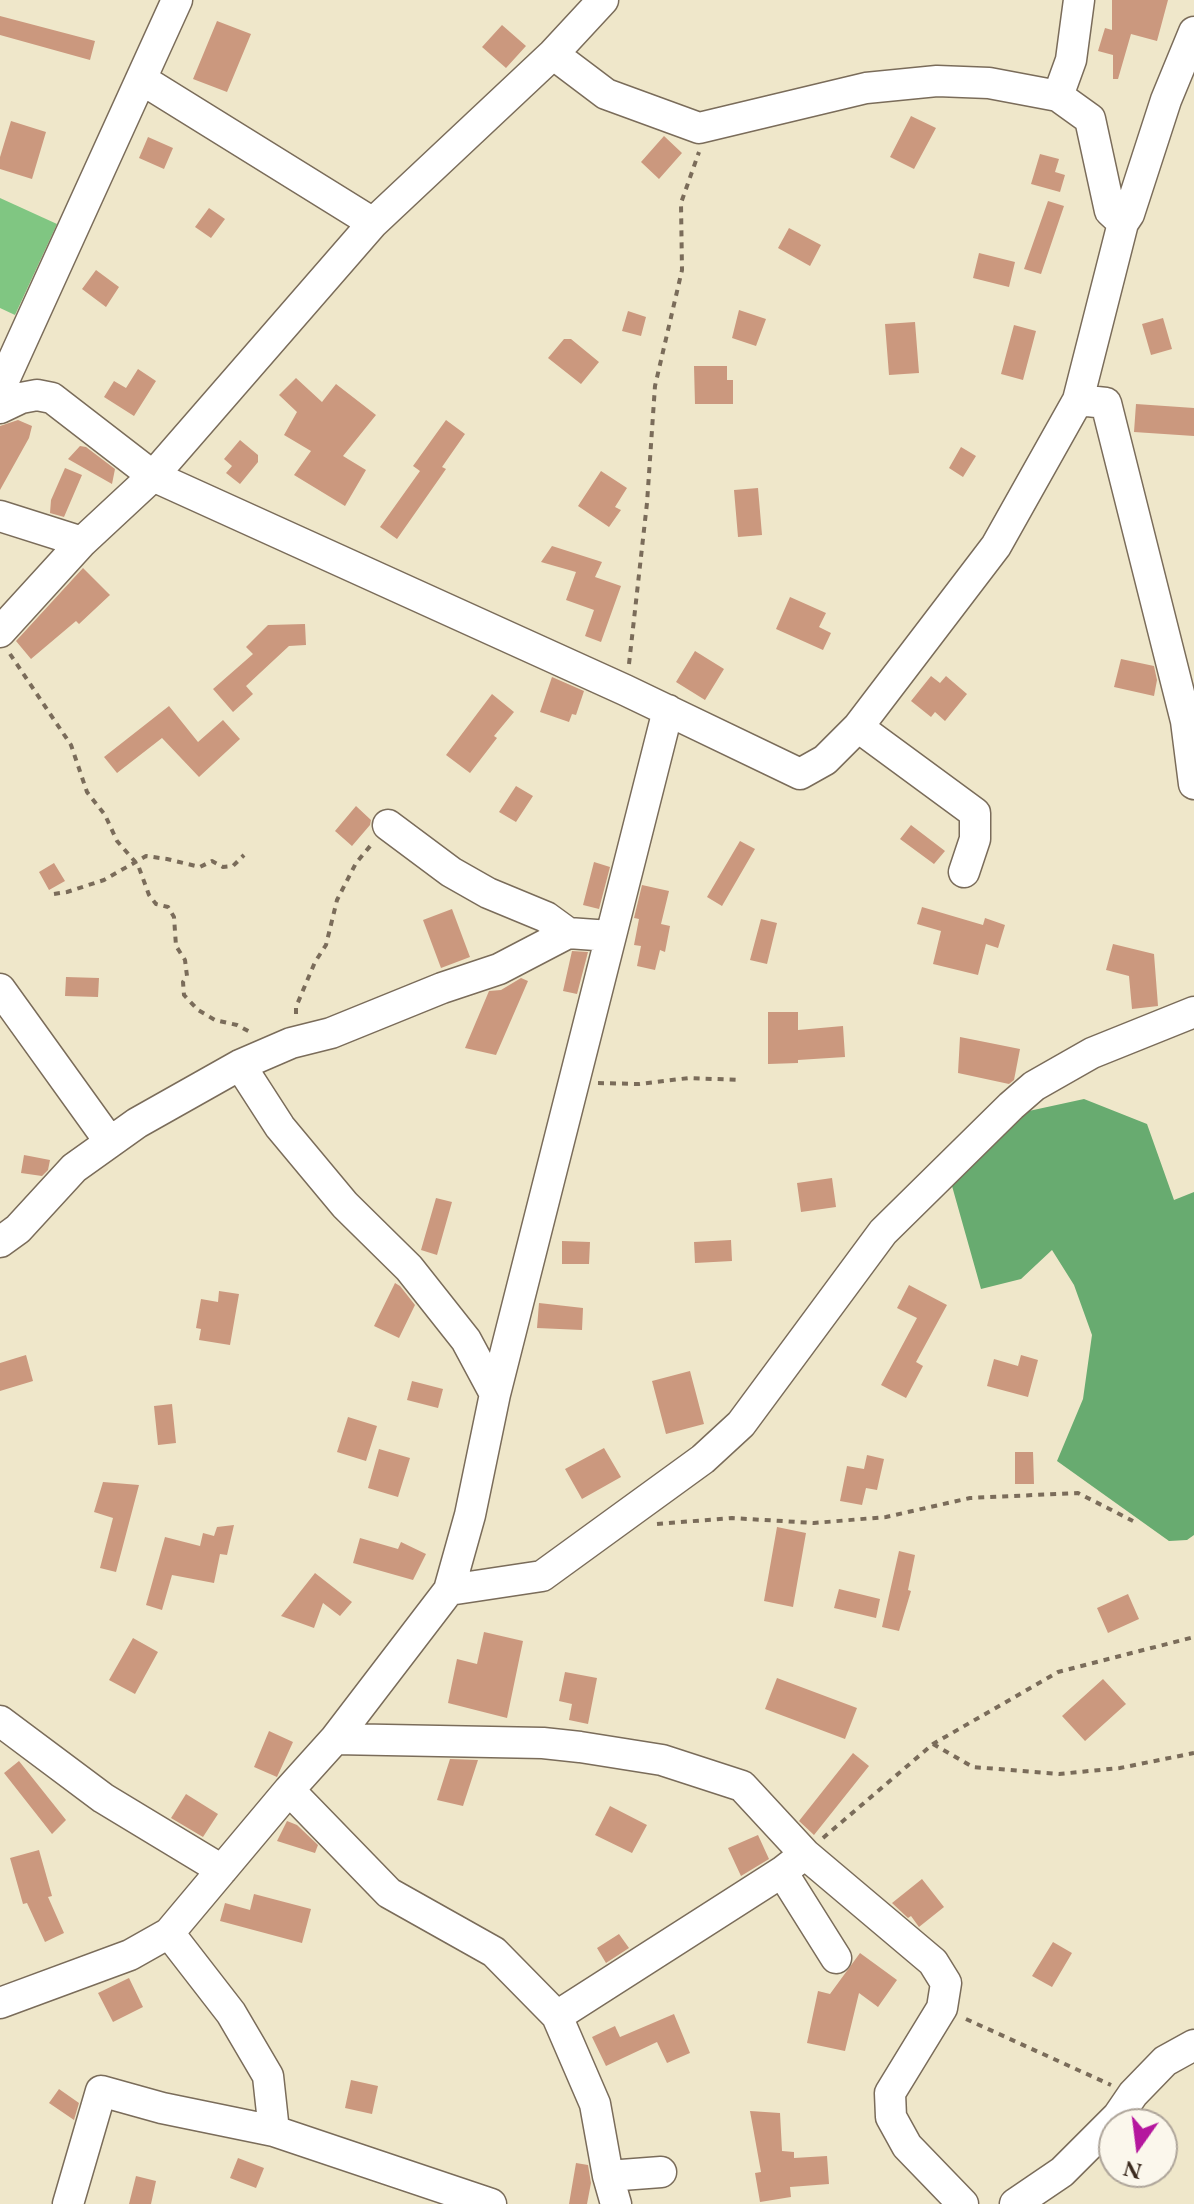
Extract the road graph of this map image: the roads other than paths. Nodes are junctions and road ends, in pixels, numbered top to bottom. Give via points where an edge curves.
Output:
1 (177, 0) edge
2 (603, 0) edge
3 (1079, 0) edge
4 (1194, 32) edge
5 (553, 54) junction
6 (141, 79) junction
7 (1058, 96) junction
8 (373, 223) junction
9 (1123, 223) junction
10 (0, 389) edge
11 (1078, 400) junction
12 (0, 408) edge
13 (153, 476) junction
14 (0, 516) edge
15 (82, 542) junction
16 (4, 642) edge
17 (668, 710) junction
18 (1190, 720) edge
19 (858, 727) junction
20 (1194, 784) edge
21 (388, 825) road end
22 (964, 872) dead end
23 (568, 933) junction
24 (610, 936) junction
25 (0, 989) edge
26 (1194, 1012) edge
27 (240, 1065) junction
28 (110, 1142) junction
29 (0, 1242) edge
30 (495, 1394) junction
31 (449, 1590) junction
32 (0, 1721) edge
33 (335, 1739) junction
34 (289, 1790) junction
35 (794, 1863) junction
36 (222, 1870) junction
37 (169, 1933) junction
38 (836, 1958) dead end
39 (0, 2003) edge
40 (557, 2016) junction
41 (1194, 2045) edge
42 (274, 2131) junction
43 (661, 2172) dead end
44 (612, 2190) edge
45 (68, 2204) edge
46 (491, 2204) edge
47 (963, 2204) edge
48 (1015, 2204) edge

1 - 6 street
2 - 5 street
3 - 7 street via 1071,60
4 - 9 street
5 - 7 street via 606,94 699,128 866,88 937,81 989,83
5 - 8 street
6 - 8 street
6 - 10 street
7 - 9 street via 1090,119 1110,211
8 - 13 street
9 - 11 street
11 - 18 street via 1106,403
11 - 19 street via 996,546
12 - 13 street via 29,396 52,398
13 - 15 street
13 - 17 street
14 - 15 street
15 - 16 street
17 - 19 street via 800,774 825,760
17 - 24 street
18 - 20 street
19 - 22 street via 975,813 975,839
21 - 23 street via 451,872 546,917
23 - 24 street
23 - 27 street via 499,969
24 - 30 street
25 - 28 street
26 - 31 street via 1092,1053 1034,1086 1011,1106 883,1232 741,1424 703,1459 542,1576
27 - 28 street
27 - 30 street via 289,1138 345,1205 409,1268 466,1340
28 - 29 street via 74,1168
30 - 31 street
31 - 33 street
32 - 36 street via 103,1798
33 - 34 street
33 - 35 street via 543,1743 662,1760 742,1786
34 - 36 street
34 - 40 street via 389,1893 494,1952
35 - 38 street
35 - 40 street
35 - 47 street via 933,1962 946,1983 942,2008 890,2093 891,2117 907,2146
36 - 37 street
37 - 39 street via 130,1955
37 - 42 street via 231,2013 268,2076
40 - 44 street via 595,2104
41 - 48 street via 1165,2061 1062,2172
42 - 45 street via 101,2091
42 - 46 street
43 - 44 street

